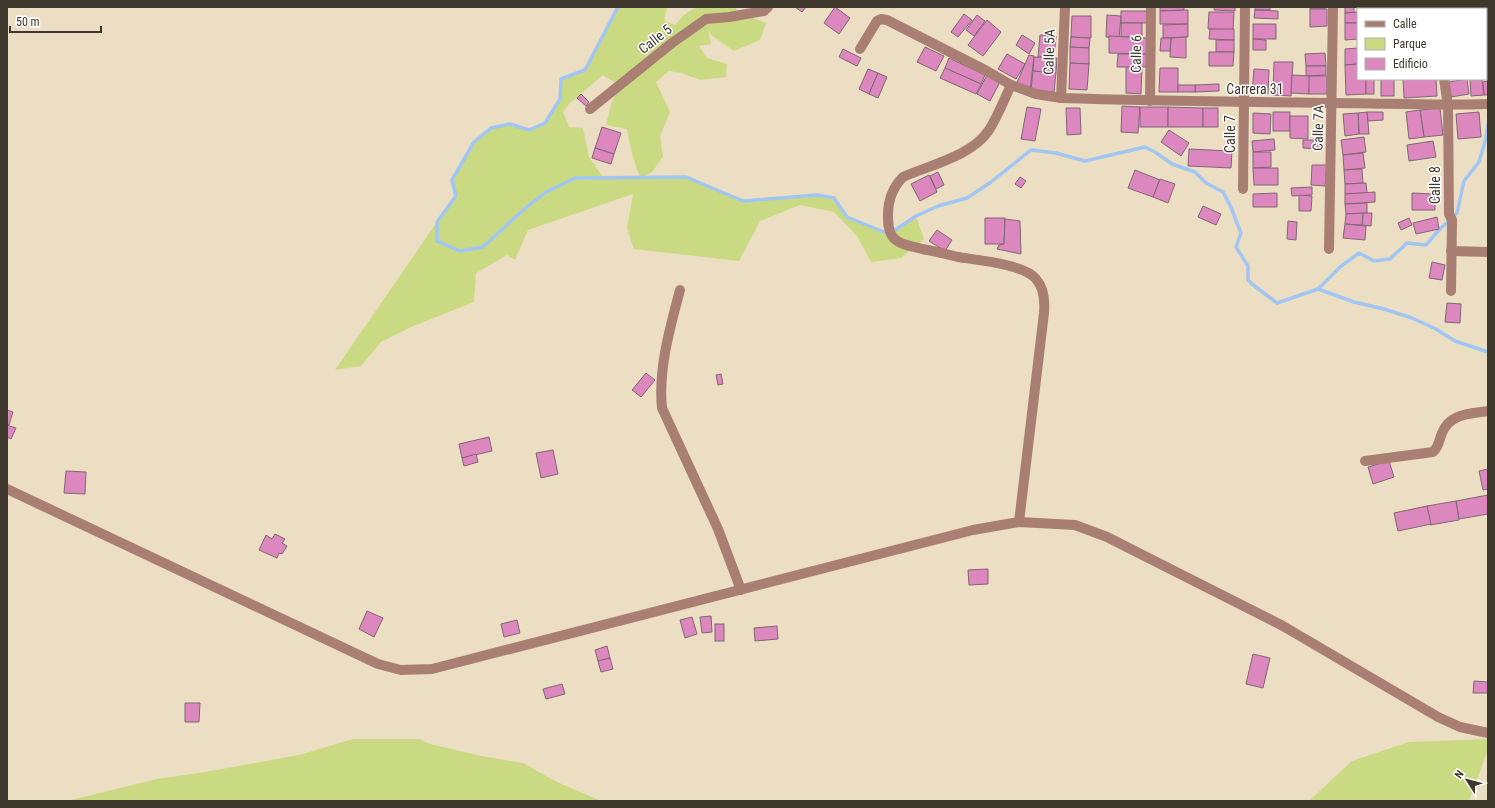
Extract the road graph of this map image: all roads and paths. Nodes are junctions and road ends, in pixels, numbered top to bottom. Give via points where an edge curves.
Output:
1 (768, 7) edge
2 (1064, 7) edge
3 (1151, 7) edge
4 (1245, 7) edge
5 (1333, 7) edge
6 (860, 48) dead end
7 (1444, 80) edge
8 (1011, 85) junction
9 (1061, 98) junction
10 (1150, 101) junction
11 (1244, 103) junction
12 (1332, 103) junction
13 (1488, 104) edge
14 (1448, 106) junction
15 (590, 109) dead end
16 (1244, 189) dead end
17 (1329, 249) dead end
18 (1451, 252) junction
19 (1488, 252) edge
20 (680, 290) dead end
21 (1451, 291) dead end
22 (1488, 411) edge
23 (1365, 461) dead end
24 (7, 489) edge
25 (1020, 522) junction
26 (741, 590) junction
27 (1488, 733) edge

1 - 15 street, Calle 5 via 764,11 706,19 672,42
2 - 9 street, Calle 5A
3 - 10 street, Calle 6
4 - 11 street, Calle 7
5 - 12 street, Calle 7A
6 - 8 street, Carrera 31 via 877,21 887,20
7 - 14 street, Calle 8
8 - 9 street, Carrera 31 via 1024,91
8 - 25 street via 999,112 982,138 970,148 903,177 897,183 889,199 888,216 892,236 902,244 1004,264 1028,272 1039,283 1045,301
9 - 10 street, Carrera 31
10 - 11 street, Carrera 31
11 - 12 street, Carrera 31
11 - 16 street, Calle 7
12 - 14 street, Carrera 31
12 - 17 street, Calle 7A
13 - 14 street, Carrera 31
14 - 18 street, Calle 8
18 - 19 street
18 - 21 street, Calle 8
20 - 26 street via 666,345 662,408 718,529
22 - 23 street via 1451,420 1446,425 1437,449 1433,452
24 - 26 street via 378,664 401,670 432,669
25 - 26 street via 973,530
25 - 27 street via 1075,526 1107,537 1283,626 1438,717 1460,727

